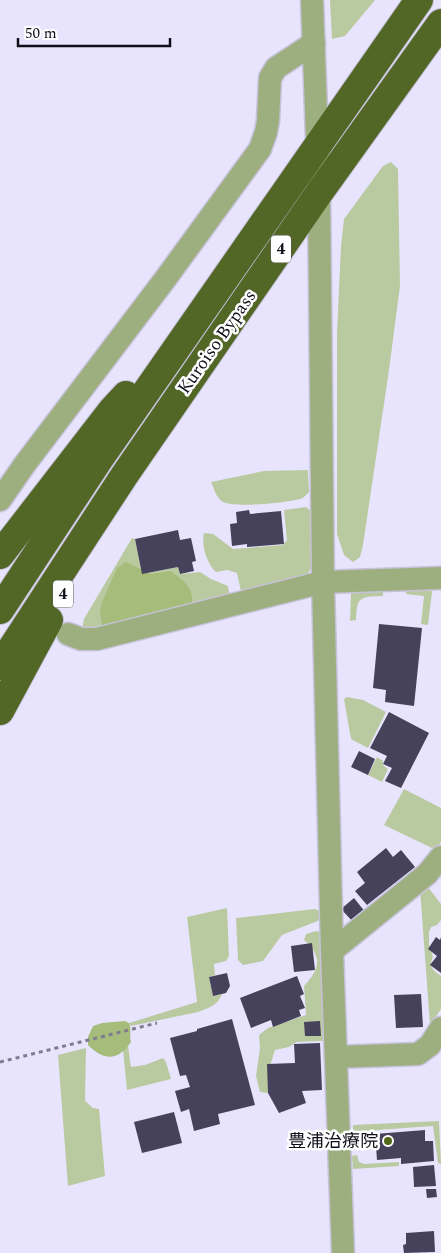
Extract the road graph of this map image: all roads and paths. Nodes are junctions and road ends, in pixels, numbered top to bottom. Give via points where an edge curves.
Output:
1 (312, 0) edge
2 (419, 0) edge
3 (441, 23) edge
4 (314, 43) junction
5 (318, 146) junction
6 (320, 193) junction
7 (206, 307) junction
8 (124, 476) junction
9 (0, 500) edge
10 (0, 555) edge
11 (441, 578) edge
12 (323, 582) junction
13 (0, 610) edge
14 (68, 634) dead end
15 (0, 666) edge
16 (0, 711) edge
17 (441, 857) edge
18 (332, 951) junction
19 (156, 1023) dead end
20 (437, 1041) edge
21 (336, 1057) junction
22 (0, 1062) edge
23 (343, 1253) edge

1 - 4 street
2 - 5 highway, Kuroiso Bypass / 4
3 - 6 highway, Kuroiso Bypass / 4
4 - 5 street
4 - 9 street via 276,68 270,78 268,121 260,149
5 - 6 street
5 - 7 highway, Kuroiso Bypass / 4
6 - 8 highway, Kuroiso Bypass / 4
6 - 12 street
7 - 10 highway, 4 via 112,410
7 - 13 highway, Kuroiso Bypass / 4
8 - 15 highway, Kuroiso Bypass / 4
8 - 16 highway, 4
11 - 12 street
12 - 14 street via 97,639 81,639
12 - 18 street
17 - 18 street via 427,874
18 - 21 street
19 - 22 path
20 - 21 street via 418,1054
21 - 23 street

